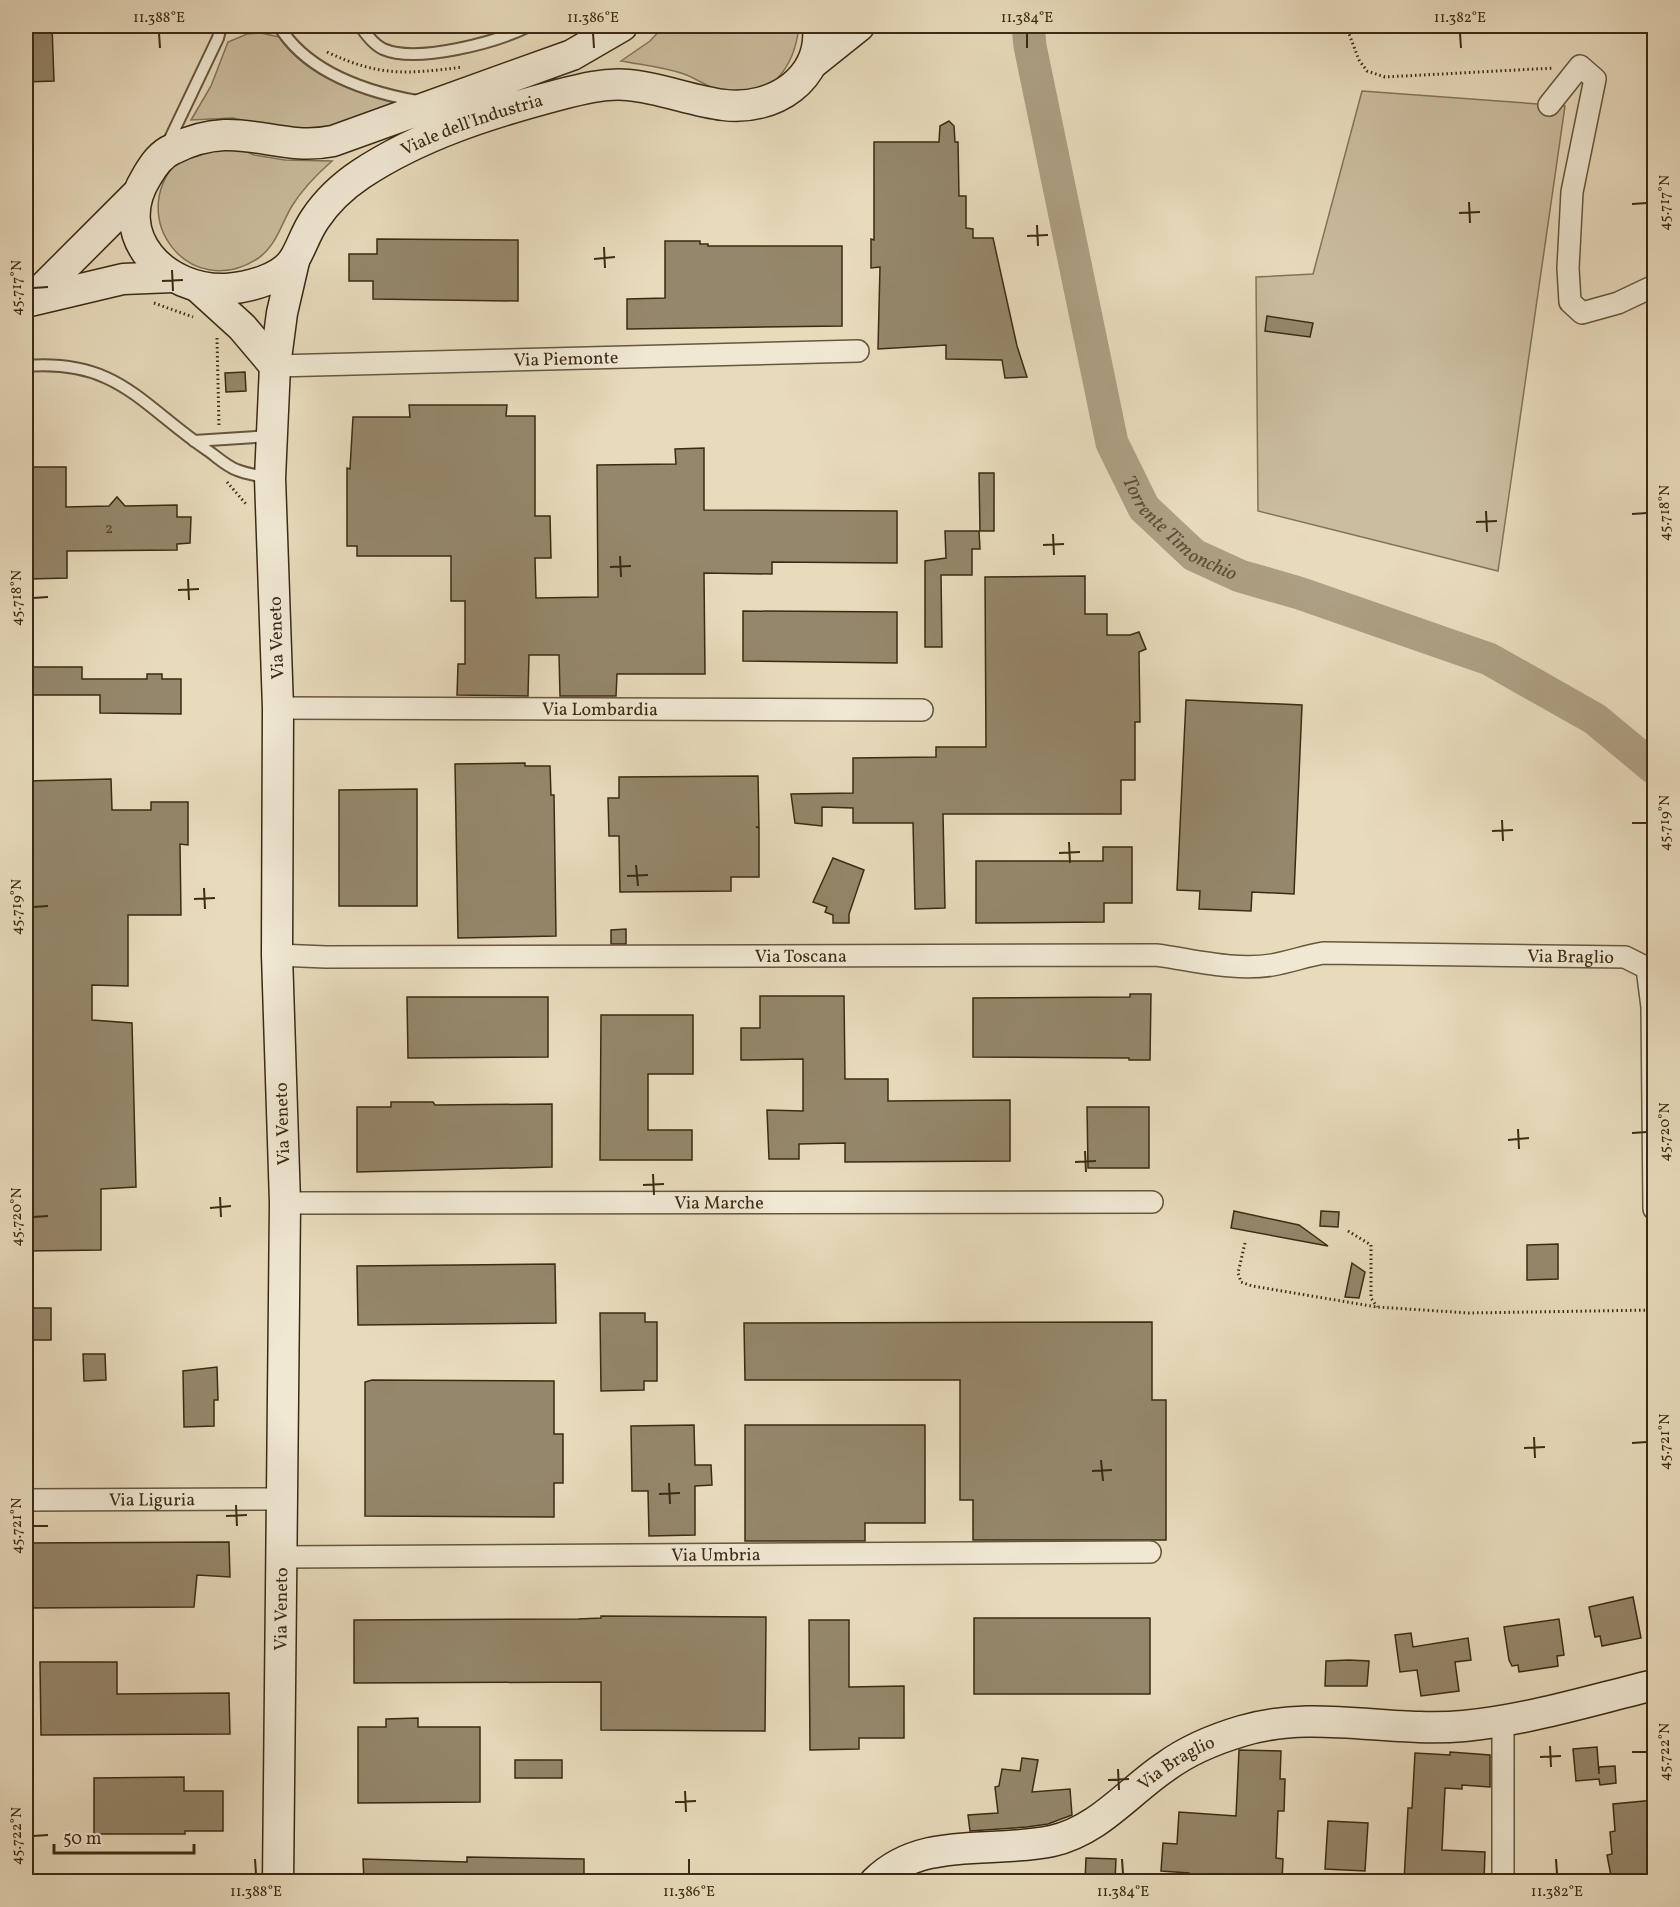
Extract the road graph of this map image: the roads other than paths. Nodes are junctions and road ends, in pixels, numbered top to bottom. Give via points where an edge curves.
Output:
1 (221, 26) edge
2 (279, 26) edge
3 (360, 26) edge
4 (529, 26) edge
5 (622, 26) edge
6 (818, 26) edge
7 (859, 26) edge
8 (814, 62) junction
9 (435, 105) junction
10 (1549, 105) dead end
11 (163, 154) junction
12 (136, 195) junction
13 (294, 261) junction
14 (186, 282) junction
15 (1654, 286) edge
16 (29, 300) edge
17 (858, 351) dead end
18 (26, 366) edge
19 (275, 366) junction
20 (271, 436) junction
21 (193, 441) junction
22 (270, 478) junction
23 (278, 708) junction
24 (922, 710) dead end
25 (1323, 953) joint
26 (277, 954) junction
27 (1152, 1202) dead end
28 (285, 1203) junction
29 (1654, 1209) edge
30 (280, 1499) junction
31 (26, 1500) edge
32 (1150, 1552) dead end
33 (281, 1557) junction
34 (1654, 1685) edge
35 (1503, 1721) junction
36 (278, 1881) edge
37 (875, 1881) edge
38 (1503, 1881) edge

1 - 11 lane, Viale dell'Industria
2 - 9 lane, Viale dell'Industria via 293,45 324,69 360,86
3 - 4 lane via 383,48 402,52 470,47
5 - 9 main road, Viale dell'Industria via 572,55
6 - 8 main road
7 - 8 main road, Viale dell'Industria
8 - 13 main road, Viale dell'Industria via 798,83 783,93 749,104 723,105 636,86 611,85 532,103 451,129 405,149 348,184 315,219
9 - 11 main road, Viale dell'Industria via 322,143 220,134 199,138
10 - 15 street via 1580,66 1595,79 1572,192 1570,302 1582,313 1618,303
11 - 12 main road, Viale dell'Industria
12 - 14 main road via 136,224 141,243 152,259
12 - 16 main road, Viale dell'Industria
13 - 14 main road, Viale dell'Industria via 273,277 252,285 228,289
13 - 19 main road, Via Veneto
14 - 16 main road, Viale dell'Industria via 128,278
14 - 19 main road via 242,327
17 - 19 street, Via Piemonte
18 - 21 lane via 68,367 115,381 141,397
19 - 20 main road, Via Veneto
20 - 21 lane
20 - 22 main road, Via Veneto
21 - 22 lane via 237,470
22 - 23 main road, Via Veneto
23 - 24 street, Via Lombardia
23 - 26 main road, Via Veneto
25 - 26 street, Via Toscana via 1274,965 1242,966 1210,965 1156,955
25 - 29 street, Via Braglio via 1625,957 1647,968 1652,1007
26 - 28 main road, Via Veneto
27 - 28 street, Via Marche
28 - 30 main road, Via Veneto
30 - 31 street, Via Liguria
30 - 33 main road, Via Veneto
32 - 33 street, Via Umbria
33 - 36 main road, Via Veneto
34 - 35 main road, Via Braglio
35 - 37 main road, Via Braglio via 1405,1727 1280,1721 1184,1754 1105,1816 1054,1841 940,1850 905,1859
35 - 38 street

